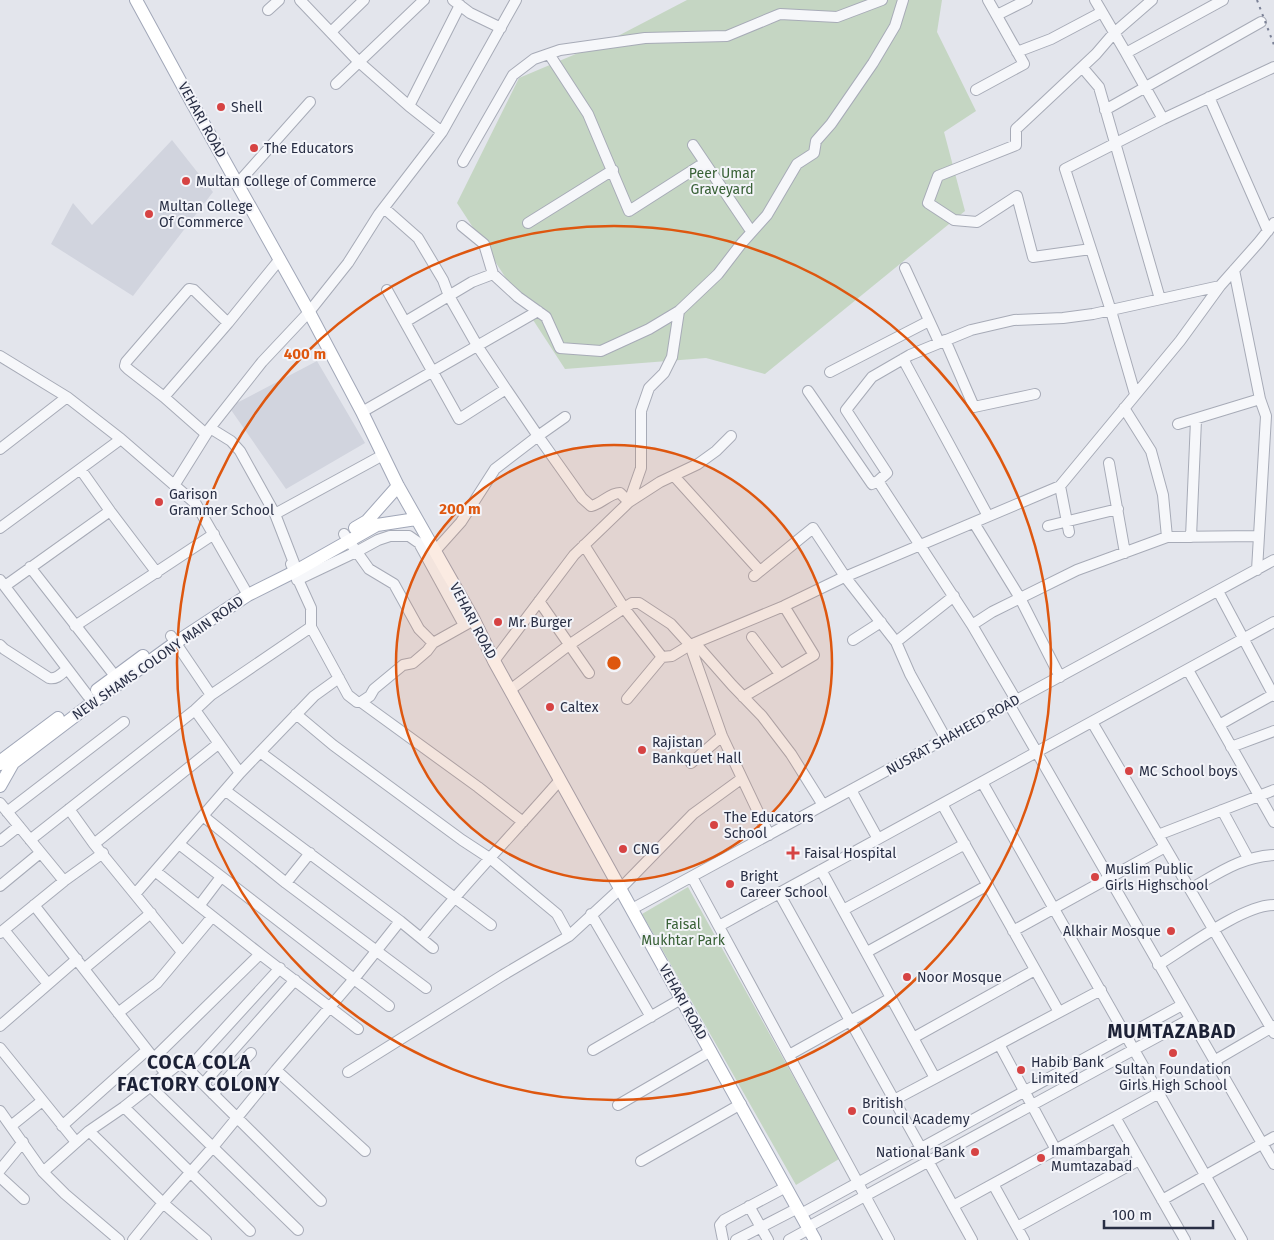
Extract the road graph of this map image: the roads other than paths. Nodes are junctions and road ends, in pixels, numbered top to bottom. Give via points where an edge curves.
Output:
1 (136, 0) edge
2 (279, 0) edge
3 (300, 0) edge
4 (364, 0) edge
5 (424, 0) edge
6 (516, 0) edge
7 (882, 0) edge
8 (903, 0) edge
9 (988, 0) edge
10 (1027, 0) edge
11 (1095, 0) edge
12 (1152, 0) edge
13 (1223, 0) edge
14 (456, 3) edge
15 (268, 10) dead end
16 (1102, 12) junction
17 (996, 15) junction
18 (1260, 22) dead end
19 (501, 28) junction
20 (331, 32) junction
21 (1114, 33) junction
22 (1018, 52) junction
23 (1126, 53) junction
24 (549, 54) junction
25 (360, 62) junction
26 (1274, 67) edge
27 (1082, 68) junction
28 (336, 84) dead end
29 (1144, 88) junction
30 (976, 90) dead end
31 (1209, 97) junction
32 (310, 102) dead end
33 (409, 106) junction
34 (1105, 110) junction
35 (1163, 119) junction
36 (442, 132) junction
37 (1115, 144) junction
38 (693, 145) dead end
39 (462, 162) dead end
40 (704, 163) junction
41 (613, 170) junction
42 (238, 183) junction
43 (384, 208) junction
44 (528, 223) dead end
45 (462, 226) dead end
46 (1271, 227) edge
47 (751, 231) junction
48 (1091, 249) junction
49 (280, 260) junction
50 (905, 268) dead end
51 (1234, 270) junction
52 (493, 274) junction
53 (1220, 286) junction
54 (387, 290) dead end
55 (450, 296) junction
56 (1160, 298) junction
57 (679, 310) junction
58 (1111, 310) junction
59 (538, 311) junction
60 (309, 312) junction
61 (929, 321) junction
62 (405, 322) junction
63 (228, 323) junction
64 (942, 341) junction
65 (478, 347) junction
66 (1, 358) edge
67 (903, 359) junction
68 (434, 372) junction
69 (830, 372) dead end
70 (506, 389) junction
71 (808, 391) dead end
72 (1035, 394) dead end
73 (1135, 394) junction
74 (67, 397) junction
75 (164, 397) junction
76 (1260, 399) junction
77 (1124, 408) junction
78 (362, 412) junction
79 (566, 416) dead end
80 (1196, 420) junction
81 (1178, 424) dead end
82 (208, 431) junction
83 (538, 436) junction
84 (731, 436) dead end
85 (121, 439) junction
86 (0, 449) edge
87 (383, 455) junction
88 (1109, 463) dead end
89 (81, 470) junction
90 (674, 476) junction
91 (878, 481) junction
92 (175, 484) junction
93 (398, 486) junction
94 (1060, 486) junction
95 (629, 502) junction
96 (1118, 509) junction
97 (110, 511) junction
98 (275, 514) junction
99 (988, 516) junction
100 (416, 519) junction
101 (974, 523) junction
102 (1048, 526) dead end
103 (1068, 527) junction
104 (0, 528) edge
105 (214, 534) junction
106 (1259, 536) junction
107 (1167, 537) junction
108 (1191, 537) junction
109 (346, 538) junction
110 (584, 545) junction
111 (922, 546) junction
112 (356, 552) junction
113 (435, 552) junction
114 (1126, 553) junction
115 (1274, 560) edge
116 (30, 567) junction
117 (294, 570) junction
118 (1257, 570) junction
119 (157, 572) junction
120 (846, 578) junction
121 (2, 583) edge
122 (1218, 591) junction
123 (246, 592) junction
124 (954, 596) junction
125 (1020, 598) junction
126 (539, 601) junction
127 (784, 606) junction
128 (624, 608) junction
129 (881, 622) junction
130 (1274, 622) edge
131 (469, 623) junction
132 (972, 625) junction
133 (75, 626) junction
134 (311, 626) junction
135 (752, 636) dead end
136 (1243, 639) junction
137 (173, 640) junction
138 (853, 640) dead end
139 (896, 642) junction
140 (433, 643) junction
141 (692, 644) junction
142 (570, 645) junction
143 (1, 649) edge
144 (662, 657) junction
145 (494, 661) junction
146 (67, 669) junction
147 (1188, 670) junction
148 (589, 673) dead end
149 (780, 674) junction
150 (115, 676) junction
151 (1060, 677) junction
152 (339, 678) junction
153 (510, 690) junction
154 (211, 695) junction
155 (1274, 695) edge
156 (88, 696) junction
157 (743, 697) junction
158 (627, 699) dead end
159 (361, 702) junction
160 (1013, 702) junction
161 (195, 710) junction
162 (296, 714) junction
163 (124, 722) dead end
164 (1092, 722) junction
165 (1219, 725) junction
166 (1274, 731) edge
167 (722, 736) junction
168 (946, 739) junction
169 (218, 744) junction
170 (1232, 747) junction
171 (260, 752) junction
172 (1037, 752) junction
173 (691, 763) dead end
174 (0, 764) edge
175 (240, 773) junction
176 (741, 779) junction
177 (560, 780) junction
178 (982, 782) junction
179 (0, 786) edge
180 (851, 790) junction
181 (1274, 790) edge
182 (226, 791) junction
183 (1259, 796) junction
184 (0, 803) edge
185 (942, 804) junction
186 (823, 806) junction
187 (69, 809) junction
188 (1222, 810) junction
189 (7, 812) junction
190 (203, 816) junction
191 (1273, 818) edge
192 (523, 822) junction
193 (19, 826) junction
194 (769, 835) junction
195 (1158, 835) junction
196 (878, 839) junction
197 (30, 840) junction
198 (0, 841) edge
199 (94, 844) junction
200 (179, 844) junction
201 (965, 844) junction
202 (1165, 847) junction
203 (40, 852) junction
204 (103, 853) junction
205 (310, 853) junction
206 (1274, 854) edge
207 (1248, 858) junction
208 (491, 859) junction
209 (821, 870) junction
210 (155, 871) junction
211 (221, 877) junction
212 (692, 877) junction
213 (1109, 878) junction
214 (64, 881) junction
215 (286, 883) junction
216 (988, 885) junction
217 (0, 886) edge
218 (620, 889) junction
219 (1190, 889) junction
220 (779, 893) junction
221 (136, 894) junction
222 (454, 897) junction
223 (34, 905) junction
224 (1274, 905) edge
225 (199, 906) junction
226 (1054, 908) junction
227 (632, 909) junction
228 (843, 910) junction
229 (151, 913) junction
230 (591, 914) junction
231 (212, 917) junction
232 (400, 921) junction
233 (491, 925) dead end
234 (718, 926) junction
235 (1214, 930) junction
236 (2, 931) edge
237 (1013, 931) junction
238 (569, 936) junction
239 (421, 938) junction
240 (433, 948) dead end
241 (376, 950) junction
242 (182, 952) junction
243 (867, 952) junction
244 (260, 954) junction
245 (77, 959) junction
246 (1158, 965) junction
247 (84, 968) junction
248 (280, 968) junction
249 (1035, 970) junction
250 (354, 979) junction
251 (296, 980) junction
252 (48, 984) junction
253 (426, 988) dead end
254 (1101, 990) junction
255 (892, 998) junction
256 (681, 999) junction
257 (1182, 1005) junction
258 (389, 1006) dead end
259 (331, 1007) junction
260 (1059, 1012) junction
261 (118, 1013) junction
262 (651, 1017) junction
263 (1190, 1019) junction
264 (850, 1020) junction
265 (0, 1026) edge
266 (358, 1029) dead end
267 (1273, 1029) edge
268 (1126, 1036) junction
269 (913, 1038) junction
270 (998, 1044) junction
271 (0, 1048) edge
272 (1133, 1049) junction
273 (147, 1050) junction
274 (593, 1050) dead end
275 (711, 1051) junction
276 (251, 1053) dead end
277 (788, 1055) junction
278 (154, 1058) junction
279 (1214, 1061) junction
280 (188, 1069) junction
281 (276, 1070) junction
282 (348, 1072) dead end
283 (166, 1074) junction
284 (936, 1078) junction
285 (202, 1084) junction
286 (151, 1087) junction
287 (1024, 1092) junction
288 (213, 1094) junction
289 (1159, 1094) junction
290 (894, 1100) junction
291 (42, 1101) junction
292 (741, 1104) junction
293 (618, 1105) dead end
294 (1032, 1105) junction
295 (124, 1107) junction
296 (0, 1111) edge
297 (1116, 1117) junction
298 (237, 1118) junction
299 (11, 1126) junction
300 (62, 1126) junction
301 (89, 1131) junction
302 (1274, 1137) edge
303 (23, 1142) junction
304 (76, 1142) junction
305 (1262, 1144) junction
306 (213, 1147) junction
307 (921, 1148) junction
308 (1056, 1150) junction
309 (365, 1151) dead end
310 (1139, 1160) junction
311 (641, 1161) dead end
312 (928, 1162) junction
313 (1274, 1164) edge
314 (0, 1170) edge
315 (43, 1172) junction
316 (191, 1174) junction
317 (1205, 1176) junction
318 (0, 1177) edge
319 (858, 1183) junction
320 (993, 1184) junction
321 (786, 1187) junction
322 (865, 1196) junction
323 (24, 1199) dead end
324 (1162, 1200) junction
325 (321, 1201) dead end
326 (163, 1203) junction
327 (749, 1206) junction
328 (954, 1206) junction
329 (799, 1211) junction
330 (761, 1227) junction
331 (1017, 1227) junction
332 (298, 1230) dead end
333 (250, 1231) dead end
334 (811, 1232) edge
335 (119, 1240) edge
336 (133, 1240) edge
337 (206, 1240) edge
338 (724, 1240) edge
339 (736, 1240) edge
340 (768, 1240) edge
341 (789, 1240) edge
342 (889, 1240) edge
343 (972, 1240) edge
344 (1024, 1240) edge
345 (1185, 1240) edge
346 (1242, 1240) edge

1 - 42 main road, VEHARI ROAD
2 - 15 street
3 - 20 street
4 - 20 street
5 - 25 street
6 - 19 street
7 - 24 street via 837,17 780,14 727,36 645,38
8 - 47 street via 895,26 873,63 816,141 814,153 797,164 767,214
9 - 17 street
10 - 17 street
11 - 16 street
12 - 21 street
13 - 23 street
14 - 19 street
14 - 33 street
16 - 21 street
16 - 22 street
17 - 22 street
18 - 29 street
19 - 36 street
20 - 25 street
21 - 23 street
21 - 27 street
22 - 30 street via 1024,64
23 - 29 street
24 - 39 street via 534,59 513,75
24 - 41 street via 588,114
25 - 28 street
25 - 33 street
26 - 31 street
27 - 34 street via 1099,87
27 - 48 street via 1016,129 1016,145 938,176 928,203 954,220 977,222 1017,196 1033,257
29 - 34 street
29 - 35 street
31 - 35 street
31 - 46 street
32 - 42 street
33 - 36 street
34 - 37 street
35 - 37 street
36 - 43 street
37 - 48 street via 1065,169
37 - 56 street
38 - 40 street
40 - 41 street via 629,211
40 - 47 street
41 - 44 street
42 - 49 main road, VEHARI ROAD
43 - 55 street via 418,238
43 - 60 street via 348,263
45 - 52 street via 484,244
46 - 51 street
47 - 57 street via 718,274
48 - 58 street
49 - 60 main road, VEHARI ROAD
49 - 63 street
50 - 61 street
51 - 53 street
51 - 76 street
52 - 55 street
52 - 59 street
53 - 56 street
53 - 73 street via 1180,341
54 - 62 street
55 - 62 street
55 - 65 street
56 - 58 street
57 - 59 street via 649,329 601,351 560,348 546,317
57 - 95 street via 672,357 664,373 649,388 641,412 641,468
58 - 64 street via 1063,318 1014,320
58 - 73 street
59 - 65 street
60 - 78 main road, VEHARI ROAD
60 - 82 street via 262,362
61 - 64 street
61 - 69 street
62 - 68 street
63 - 75 street
63 - 75 street via 194,290 185,292 125,366
64 - 67 street
64 - 72 street via 974,407
65 - 68 street
65 - 70 street
66 - 74 street
67 - 91 street via 872,377 846,410 887,472
67 - 99 street
68 - 70 street via 459,419
68 - 78 street
70 - 83 street
71 - 91 street via 872,484
73 - 77 street
74 - 85 street
74 - 86 street
75 - 82 street
76 - 80 street
76 - 106 street via 1266,416
77 - 94 street
77 - 107 street via 1151,451 1163,494
78 - 87 main road, VEHARI ROAD
79 - 83 street
80 - 81 street
80 - 108 street
82 - 92 street
82 - 98 street via 231,441 240,451
83 - 95 street via 587,504 595,506 616,493
83 - 113 street via 496,469 461,522
84 - 90 street via 698,464
85 - 89 street
85 - 92 street
87 - 93 main road, VEHARI ROAD
87 - 98 street
88 - 96 street
89 - 97 street
89 - 104 street
90 - 95 street
90 - 120 street via 757,574 813,528
91 - 111 street
92 - 105 street via 196,504
93 - 100 main road, VEHARI ROAD
93 - 109 main road, NEW SHAMS COLONY MAIN ROAD via 367,521
94 - 99 street
94 - 103 street
95 - 110 street
96 - 103 street
96 - 114 street
97 - 116 street
97 - 119 street
98 - 117 street
99 - 101 street
100 - 109 main road, NEW SHAMS COLONY MAIN ROAD via 377,525
100 - 113 main road, VEHARI ROAD
101 - 111 street
101 - 125 street
102 - 103 street
105 - 119 street
105 - 123 street
106 - 108 street
106 - 118 street
107 - 108 street
107 - 114 street
109 - 112 street
109 - 117 main road, NEW SHAMS COLONY MAIN ROAD
110 - 126 street
110 - 128 street
111 - 120 street
111 - 124 street
112 - 117 street
112 - 131 street via 390,536 414,538
112 - 140 street via 369,569 394,584 418,629
113 - 131 main road, VEHARI ROAD
114 - 125 street via 1077,570
115 - 118 street, NUSRAT SHAHEED ROAD
116 - 121 street
116 - 133 street
117 - 123 main road, NEW SHAMS COLONY MAIN ROAD
117 - 134 street via 312,608
118 - 122 street, NUSRAT SHAHEED ROAD
119 - 133 street
120 - 127 street
120 - 129 street
121 - 146 street
122 - 136 street
122 - 151 street, NUSRAT SHAHEED ROAD
123 - 137 main road, NEW SHAMS COLONY MAIN ROAD
124 - 132 street
124 - 139 street
125 - 132 street
125 - 151 street
126 - 142 street
126 - 145 street
127 - 141 street
127 - 149 street via 814,654
128 - 141 street via 638,603 672,624
128 - 142 street
128 - 144 street
129 - 138 street
129 - 139 street
130 - 136 street
131 - 140 street
131 - 145 main road, VEHARI ROAD
132 - 160 street
133 - 150 street
134 - 152 street
134 - 154 street
135 - 149 street
136 - 147 street
136 - 155 street
137 - 150 main road, NEW SHAMS COLONY MAIN ROAD
137 - 154 street
137 - 179 main road, NEW SHAMS COLONY MAIN ROAD via 13,763
139 - 168 street
140 - 159 street via 413,663 403,665
141 - 144 street via 672,656
141 - 157 street
141 - 167 street
142 - 148 street
142 - 153 street
143 - 146 street via 49,678 53,679
144 - 158 street
145 - 153 main road, VEHARI ROAD
146 - 156 street
147 - 164 street
147 - 165 street
149 - 157 street
150 - 156 main road, NEW SHAMS COLONY MAIN ROAD
151 - 160 street, NUSRAT SHAHEED ROAD
152 - 159 street via 348,695
152 - 162 street
153 - 177 main road, VEHARI ROAD
154 - 161 street
155 - 165 street
156 - 174 main road, NEW SHAMS COLONY MAIN ROAD
157 - 186 street via 791,754
159 - 192 street
160 - 168 street, NUSRAT SHAHEED ROAD
160 - 172 street
161 - 169 street
161 - 187 street
162 - 171 street
162 - 208 street via 333,745
163 - 189 street
164 - 172 street
164 - 195 street
165 - 170 street
166 - 170 street
167 - 173 street
167 - 176 street
168 - 180 street, NUSRAT SHAHEED ROAD
169 - 175 street
169 - 199 street
170 - 183 street
171 - 175 street
171 - 222 street
172 - 178 street
172 - 213 street
175 - 182 street
176 - 194 street
176 - 218 street via 693,814
177 - 192 street
177 - 218 main road, VEHARI ROAD
178 - 185 street
178 - 226 street
180 - 186 street, NUSRAT SHAHEED ROAD
180 - 196 street
181 - 183 street
182 - 190 street
182 - 205 street
183 - 188 street
183 - 191 street
184 - 189 street
185 - 196 street
185 - 201 street
186 - 194 street, NUSRAT SHAHEED ROAD
187 - 197 street
187 - 199 street
188 - 195 street
188 - 207 street
189 - 193 street
190 - 200 street
190 - 215 street
192 - 208 street
193 - 197 street
193 - 198 street
194 - 212 street, NUSRAT SHAHEED ROAD
195 - 202 street
196 - 209 street
197 - 203 street
199 - 204 street
200 - 210 street
200 - 211 street
201 - 216 street
201 - 228 street
202 - 213 street
202 - 219 street
203 - 214 street
203 - 217 street
204 - 214 street
204 - 221 street
205 - 215 street
205 - 232 street
206 - 207 street
207 - 219 street
208 - 222 street
208 - 238 street via 557,914
209 - 220 street
209 - 228 street
210 - 221 street
210 - 225 street
211 - 225 street
211 - 250 street
212 - 227 street, NUSRAT SHAHEED ROAD
212 - 234 street
213 - 226 street
213 - 246 street
214 - 223 street
215 - 241 street
216 - 237 street
216 - 243 street
218 - 227 main road, VEHARI ROAD
218 - 230 street
219 - 235 street
220 - 234 street
220 - 264 street
221 - 229 street
222 - 233 street
222 - 239 street
223 - 236 street
223 - 245 street
224 - 235 street via 1239,916
225 - 231 street
226 - 237 street
226 - 254 street
227 - 256 main road, VEHARI ROAD
228 - 243 street
229 - 242 street
229 - 247 street
230 - 238 street
230 - 262 street
231 - 242 street
231 - 244 street
232 - 239 street
232 - 241 street
234 - 277 street
235 - 246 street
235 - 267 street
236 - 252 street
237 - 249 street
238 - 282 street
239 - 240 street
241 - 250 street
241 - 253 street
242 - 261 street via 157,983
243 - 255 street
244 - 248 street
244 - 278 street
245 - 247 street
245 - 252 street
246 - 257 street
247 - 261 street
248 - 251 street
248 - 280 street
249 - 260 street
249 - 269 street
250 - 258 street
250 - 259 street
251 - 259 street
251 - 285 street
252 - 265 street
254 - 260 street
254 - 268 street
255 - 264 street
255 - 269 street
256 - 262 street
256 - 275 main road, VEHARI ROAD
257 - 263 street
257 - 268 street
259 - 266 street
259 - 281 street
260 - 270 street
261 - 273 street
262 - 274 street
263 - 272 street
263 - 279 street
264 - 277 street
264 - 290 street
267 - 279 street
268 - 272 street
268 - 287 street
269 - 284 street
270 - 284 street
270 - 287 street
271 - 291 street
272 - 289 street
272 - 294 street
273 - 278 street
273 - 300 street
275 - 292 main road, VEHARI ROAD
275 - 293 street
276 - 288 street
277 - 319 street
278 - 283 street
279 - 305 street
280 - 283 street via 180,1063
280 - 285 street
281 - 298 street
281 - 309 street
283 - 286 street
284 - 290 street
285 - 288 street
286 - 295 street
286 - 306 street
287 - 294 street
287 - 307 street
288 - 298 street
289 - 297 street
289 - 317 street
290 - 307 street
291 - 299 street
291 - 300 street
292 - 311 street
292 - 321 main road, VEHARI ROAD
294 - 308 street
294 - 312 street
295 - 301 street
295 - 316 street
296 - 299 street
297 - 308 street
297 - 310 street
298 - 306 street
298 - 325 street
299 - 303 street
300 - 304 street
301 - 304 street
301 - 326 street
302 - 305 street
303 - 314 street
303 - 315 street
304 - 315 street
305 - 313 street
305 - 317 street
306 - 316 street
306 - 332 street
307 - 312 street
307 - 319 street
308 - 320 street
310 - 324 street
310 - 331 street
312 - 322 street
312 - 328 street
315 - 335 street
316 - 326 street
316 - 333 street
317 - 324 street
317 - 346 street
318 - 323 street
319 - 322 street
319 - 329 street
320 - 328 street
320 - 331 street
321 - 327 street
321 - 329 main road, VEHARI ROAD
322 - 334 street
322 - 342 street
324 - 345 street
326 - 336 street
326 - 337 street
327 - 330 street
327 - 338 street via 721,1222
328 - 343 street
329 - 330 street
329 - 334 main road, VEHARI ROAD
330 - 339 street
330 - 340 street
331 - 344 street
334 - 341 street

